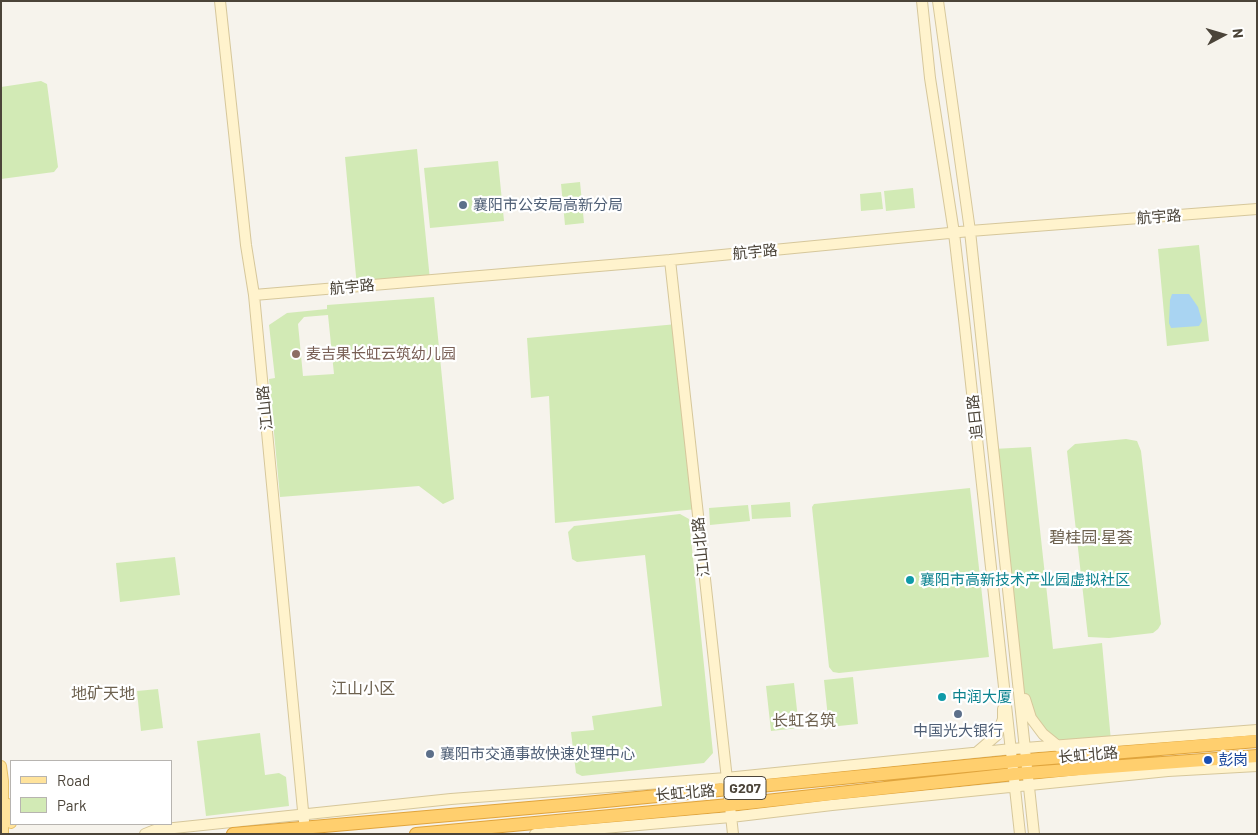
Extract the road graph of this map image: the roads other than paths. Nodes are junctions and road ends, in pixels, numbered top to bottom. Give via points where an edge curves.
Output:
1 (220, 1) edge
2 (922, 1) edge
3 (938, 1) edge
4 (1257, 209) edge
5 (970, 232) junction
6 (954, 233) junction
7 (670, 260) junction
8 (254, 295) junction
9 (1019, 681) junction
10 (1005, 686) junction
11 (1257, 730) edge
12 (1257, 741) edge
13 (1056, 745) junction
14 (976, 752) junction
15 (1097, 754) junction
16 (1257, 756) edge
17 (1027, 760) junction
18 (1013, 762) junction
19 (1, 766) edge
20 (1257, 766) edge
21 (954, 767) junction
22 (3, 781) junction
23 (727, 784) junction
24 (1030, 786) junction
25 (1015, 788) junction
26 (730, 811) junction
27 (304, 815) junction
28 (10, 818) edge
29 (308, 831) edge
30 (3, 834) edge
31 (145, 834) edge
32 (233, 834) edge
33 (416, 834) edge
34 (535, 834) edge
35 (733, 834) edge
36 (1020, 834) edge
37 (1034, 834) edge

1 - 8 street, 江山路
2 - 6 street, 追日路 via 930,78
3 - 5 street, 追日路
4 - 5 street, 航宇路
5 - 6 street, 航宇路
5 - 9 street, 追日路
6 - 7 street, 航宇路
6 - 10 street, 追日路
7 - 8 street, 航宇路
7 - 23 street, 江山北路
8 - 27 street, 江山路
9 - 13 street via 1032,718 1042,734
9 - 17 street, 追日路
10 - 14 street via 1003,719 997,735
10 - 18 street, 追日路
11 - 13 street
12 - 15 highway, 长虹北路 / G207
13 - 15 street via 1065,750
13 - 17 street
14 - 18 street
14 - 21 street
14 - 23 street
15 - 17 highway, 长虹北路 / G207
16 - 17 highway, 长虹北路 / G207
17 - 18 highway, 长虹北路 / G207
17 - 24 street, 追日路
18 - 21 highway, 长虹北路 / G207
18 - 25 street, 追日路
18 - 26 highway, 长虹北路 / G207
19 - 22 main road
20 - 24 street via 1168,771
21 - 23 highway, 长虹北路 / G207
22 - 28 main road
22 - 30 main road
23 - 26 street, 江山北路
23 - 27 street via 451,799
23 - 29 highway, 长虹北路 / G207
24 - 25 street
24 - 37 street, 追日路
25 - 26 street
25 - 36 street, 追日路
26 - 33 highway, 长虹北路 / G207
26 - 34 street
26 - 35 street, 江山北路
27 - 29 street
27 - 31 street via 155,830
29 - 32 highway, 长虹北路 / G207

